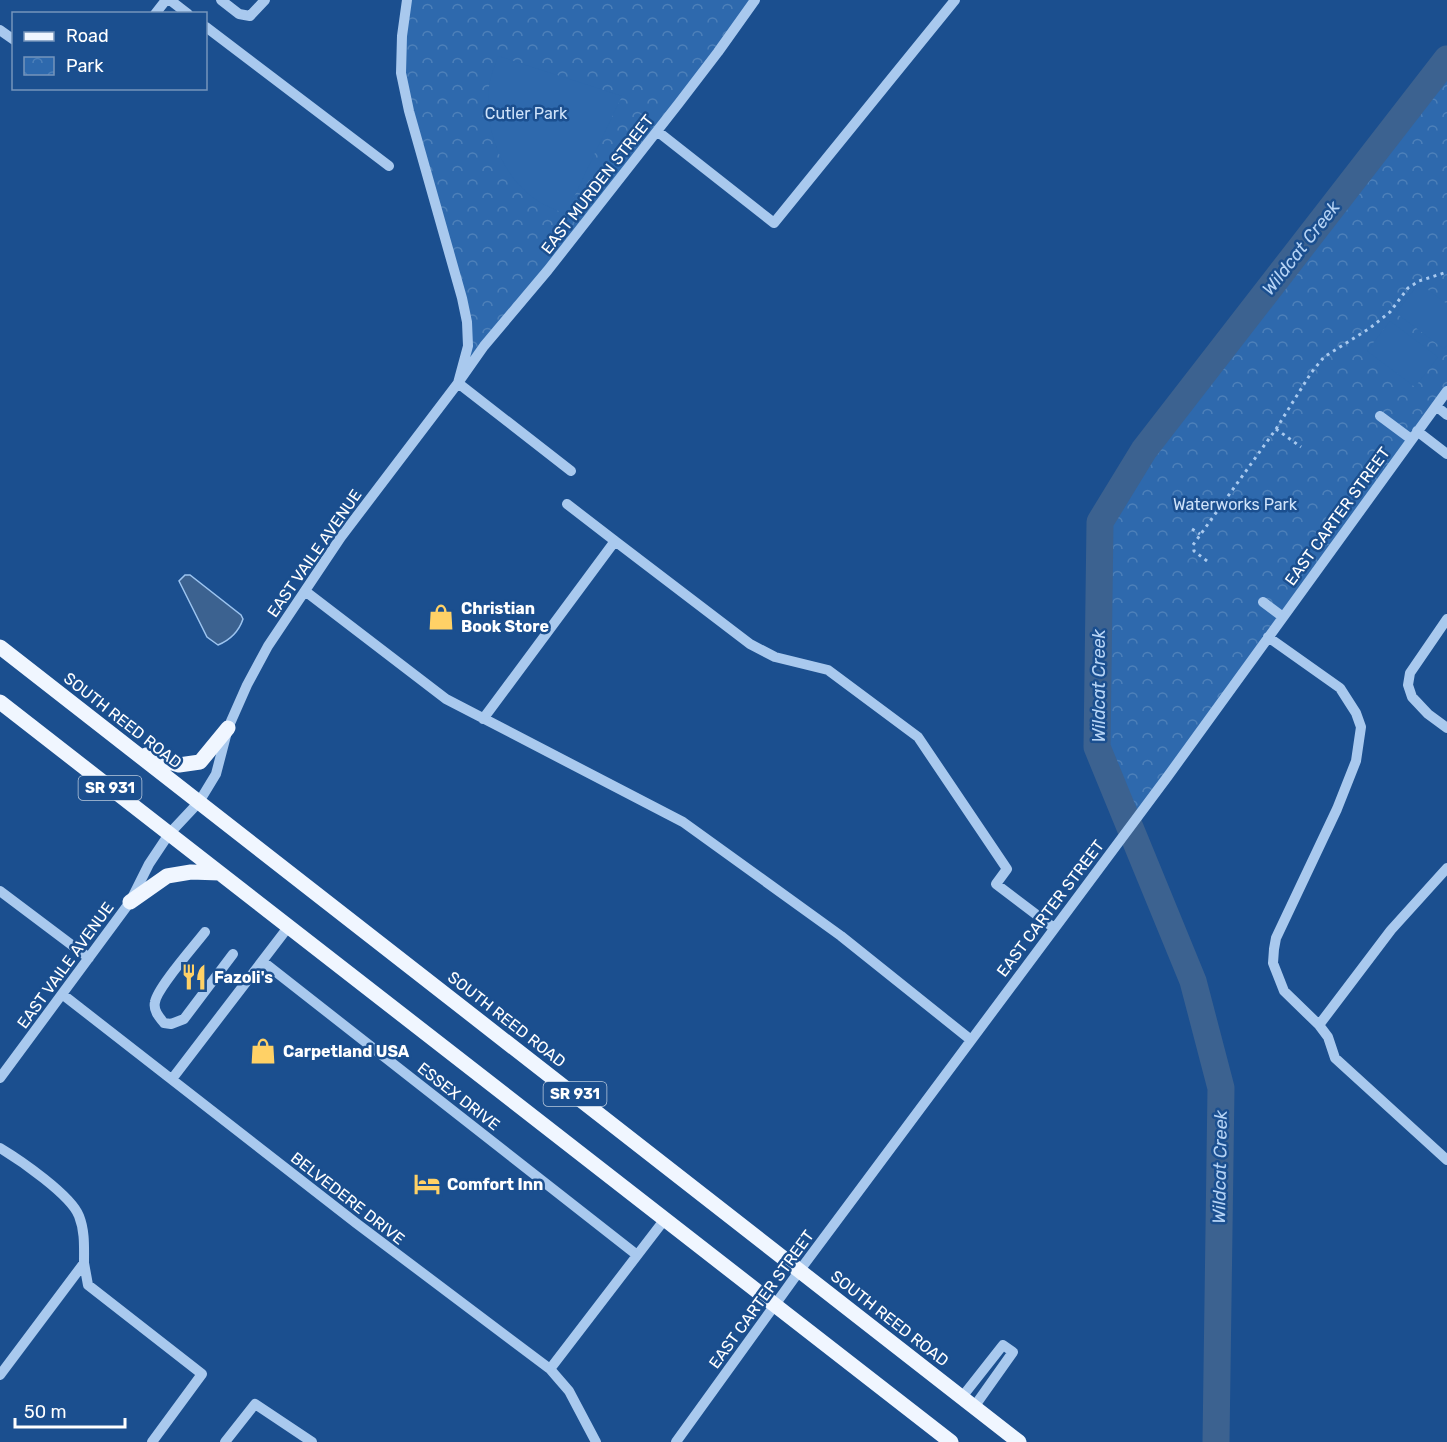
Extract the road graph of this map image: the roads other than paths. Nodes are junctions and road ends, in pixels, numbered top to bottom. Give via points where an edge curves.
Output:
1 (168, 0) edge
2 (221, 0) edge
3 (265, 0) edge
4 (407, 0) edge
5 (755, 0) edge
6 (955, 0) edge
7 (157, 12) edge
8 (185, 12) edge
9 (207, 28) edge
10 (657, 131) junction
11 (389, 166) dead end
12 (458, 383) junction
13 (1447, 391) edge
14 (1436, 406) junction
15 (1447, 415) edge
16 (1380, 416) dead end
17 (1414, 435) junction
18 (1447, 454) edge
19 (571, 471) dead end
20 (567, 504) dead end
21 (615, 541) junction
22 (305, 591) junction
23 (1263, 602) dead end
24 (1283, 617) junction
25 (1447, 619) edge
26 (1268, 637) junction
27 (0, 647) edge
28 (0, 702) edge
29 (483, 719) junction
30 (228, 728) junction
31 (1447, 728) edge
32 (129, 748) junction
33 (199, 802) junction
34 (169, 834) junction
35 (1447, 868) edge
36 (220, 873) junction
37 (0, 891) edge
38 (130, 903) junction
39 (289, 926) junction
40 (1054, 928) junction
41 (205, 932) dead end
42 (234, 954) dead end
43 (89, 958) junction
44 (262, 961) junction
45 (63, 994) junction
46 (1319, 1025) junction
47 (971, 1040) junction
48 (0, 1078) edge
49 (172, 1079) junction
50 (0, 1149) edge
51 (1447, 1160) edge
52 (665, 1219) junction
53 (637, 1255) junction
54 (84, 1263) junction
55 (800, 1270) junction
56 (774, 1305) junction
57 (550, 1369) junction
58 (0, 1375) edge
59 (962, 1397) junction
60 (974, 1407) junction
61 (152, 1442) edge
62 (225, 1442) edge
63 (312, 1442) edge
64 (596, 1442) edge
65 (676, 1442) edge
66 (951, 1442) edge
67 (1019, 1442) edge

1 - 7 street
1 - 8 street
2 - 3 street via 239,14 250,16
4 - 12 street, EAST VAILE AVENUE via 401,73 467,322 468,346
5 - 10 street, EAST MURDEN STREET
6 - 10 street via 774,223
9 - 11 street
10 - 12 street, EAST MURDEN STREET
12 - 19 street
12 - 22 street, EAST VAILE AVENUE
13 - 14 street, EAST CARTER STREET
14 - 15 street
14 - 17 street, EAST CARTER STREET
16 - 17 street
17 - 18 street
17 - 24 street, EAST CARTER STREET
20 - 21 street
21 - 29 street
21 - 40 street via 750,644 775,657 828,670 918,737 1007,869 996,884
22 - 29 street via 446,699
22 - 30 street, EAST VAILE AVENUE via 268,646
23 - 24 street
24 - 26 street, EAST CARTER STREET
25 - 31 street via 1410,674 1408,685 1412,697
26 - 40 street, EAST CARTER STREET
26 - 46 street via 1340,688 1360,727 1356,761 1274,949 1273,963 1284,991
27 - 32 main road, SOUTH REED ROAD / SR 931
28 - 34 main road, SR 931
29 - 47 street via 683,822 836,933
30 - 32 main road via 200,762 179,765
30 - 33 street, EAST VAILE AVENUE via 216,774
32 - 33 main road, SOUTH REED ROAD / SR 931
33 - 34 street, EAST VAILE AVENUE
33 - 55 main road, SOUTH REED ROAD / SR 931
34 - 36 main road, SR 931
34 - 38 street, EAST VAILE AVENUE
35 - 46 street via 1391,930
36 - 38 main road via 166,876
36 - 39 main road, SR 931
37 - 43 street
38 - 43 street, EAST VAILE AVENUE
39 - 44 street
39 - 52 main road, SR 931
40 - 47 street, EAST CARTER STREET
41 - 42 street via 160,990 155,1010 164,1023 184,1018
43 - 45 street, EAST VAILE AVENUE
44 - 49 street
44 - 53 street, ESSEX DRIVE
45 - 48 street, EAST VAILE AVENUE
45 - 49 street, BELVEDERE DRIVE
46 - 51 street via 1335,1058
47 - 55 street, EAST CARTER STREET
49 - 57 street, BELVEDERE DRIVE
50 - 54 street via 48,1181 78,1213 84,1231
52 - 53 street
52 - 56 main road, SR 931
53 - 57 street
54 - 58 street
54 - 61 street via 88,1285 202,1374
55 - 56 street, EAST CARTER STREET
55 - 59 main road, SOUTH REED ROAD / SR 931
56 - 65 street, EAST CARTER STREET
56 - 66 main road, SR 931
57 - 64 street, BELVEDERE DRIVE via 569,1391
59 - 60 main road, SOUTH REED ROAD / SR 931
59 - 60 street via 1003,1345 1013,1352
60 - 67 main road, SOUTH REED ROAD / SR 931
62 - 63 street via 255,1404

